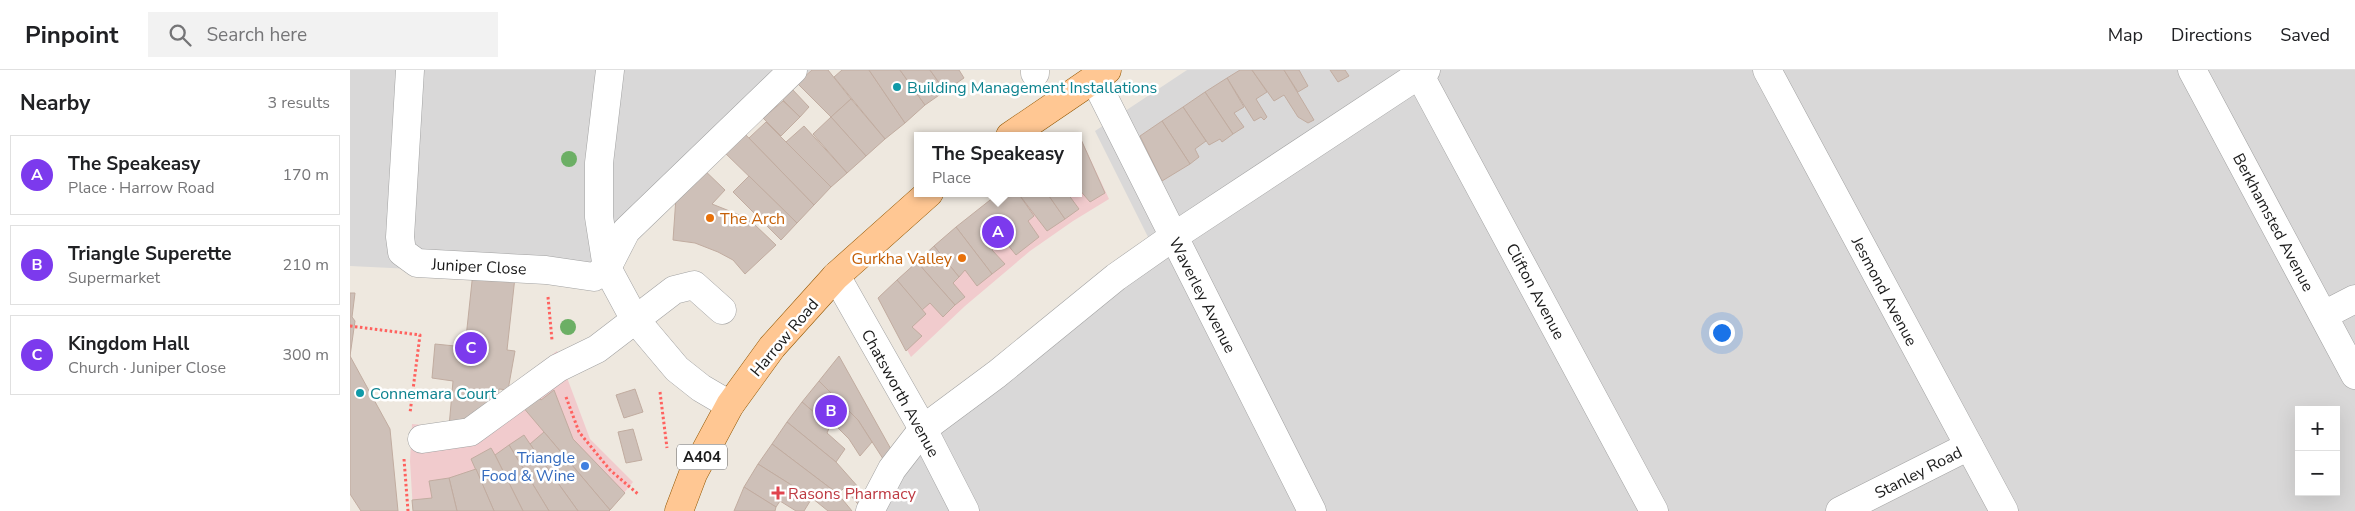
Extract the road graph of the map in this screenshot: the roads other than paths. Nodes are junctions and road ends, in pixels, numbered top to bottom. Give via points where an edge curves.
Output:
1 (410, 70) edge
2 (610, 70) edge
3 (794, 70) edge
4 (1767, 70) edge
5 (2192, 70) edge
6 (1421, 72) edge
7 (1101, 74) edge
8 (1016, 132) edge
9 (925, 197) edge
10 (1173, 237) junction
11 (607, 268) junction
12 (836, 276) junction
13 (2355, 299) edge
14 (722, 310) dead end
15 (2324, 316) junction
16 (634, 318) junction
17 (2355, 375) edge
18 (730, 405) junction
19 (922, 429) junction
20 (412, 438) road end
21 (1969, 446) junction
22 (679, 511) edge
23 (870, 511) edge
24 (965, 511) edge
25 (1312, 511) edge
26 (1654, 511) edge
27 (1840, 511) edge
28 (2004, 511) edge

1 - 11 street, Juniper Close via 400,237 402,252 417,262 546,270 594,278
2 - 11 street via 599,172 599,217
3 - 11 street via 626,231
4 - 21 street, Jesmond Avenue
5 - 15 street, Berkhamsted Avenue
6 - 10 street
6 - 26 street, Clifton Avenue
7 - 8 main road
7 - 10 street, Waverley Avenue
9 - 12 main road, Harrow Road / A404
10 - 19 street via 1116,277 997,374
10 - 25 street, Waverley Avenue
11 - 16 street
12 - 18 main road, Harrow Road / A404 via 772,347
12 - 19 street, Chatsworth Avenue
13 - 15 street
14 - 16 street via 694,285 674,290
15 - 17 street, Berkhamsted Avenue
16 - 18 street via 677,369
16 - 20 street via 596,348 558,368 470,432
18 - 22 main road, Harrow Road / A404 via 693,474
19 - 23 street via 892,469
19 - 24 street, Chatsworth Avenue
21 - 27 street, Stanley Road
21 - 28 street, Jesmond Avenue

